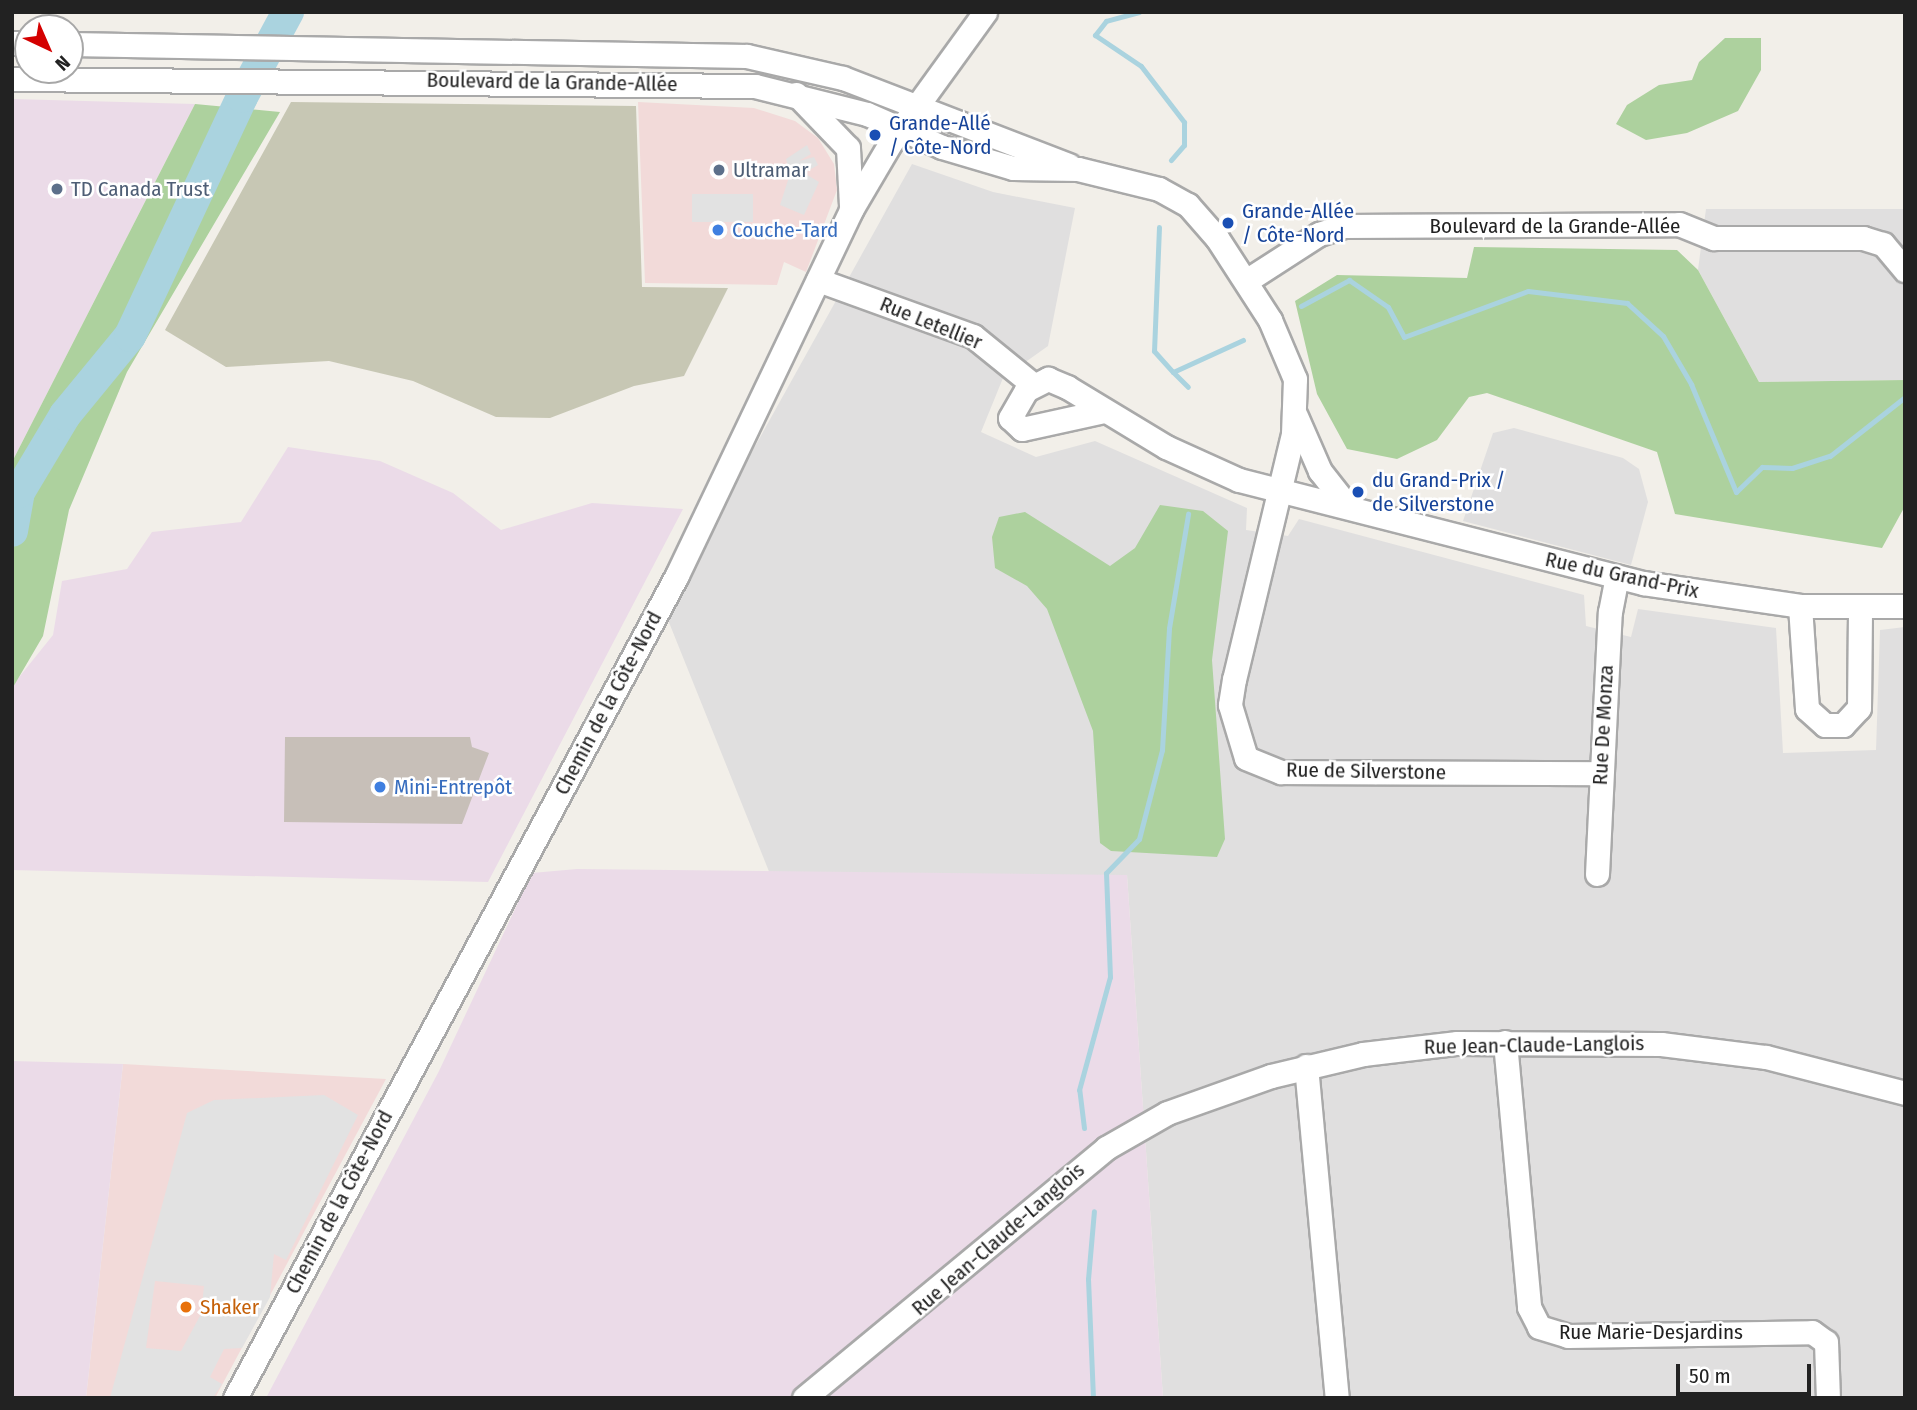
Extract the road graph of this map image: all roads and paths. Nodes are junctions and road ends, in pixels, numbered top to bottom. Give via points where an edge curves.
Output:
1 (985, 12) edge
2 (84, 44) edge
3 (259, 47) junction
4 (12, 79) edge
5 (264, 79) junction
6 (793, 92) junction
7 (916, 105) junction
8 (901, 127) junction
9 (1078, 169) junction
10 (851, 211) junction
11 (1905, 270) edge
12 (818, 280) junction
13 (1246, 281) junction
14 (1032, 384) junction
15 (1104, 411) junction
16 (1296, 416) junction
17 (1281, 488) junction
18 (1346, 504) junction
19 (1617, 577) junction
20 (1800, 606) junction
21 (1905, 606) edge
22 (1860, 608) junction
23 (1600, 773) junction
24 (1597, 874) dead end
25 (1505, 1042) junction
26 (1306, 1066) junction
27 (1905, 1093) edge
28 (235, 1398) edge
29 (804, 1398) edge
30 (1337, 1398) edge
31 (1828, 1398) edge

1 - 7 street, Chemin de la Côte-Nord
2 - 3 street, Boulevard de la Grande-Allée
3 - 5 street
3 - 7 street, Boulevard de la Grande-Allée via 747,57 824,73
4 - 5 street, Boulevard de la Grande-Allée
5 - 6 street, Boulevard de la Grande-Allée via 724,84
6 - 8 street, Boulevard de la Grande-Allée
6 - 10 street via 848,148
7 - 8 street, Chemin de la Côte-Nord
7 - 9 street, Boulevard de la Grande-Allée
8 - 9 street, Boulevard de la Grande-Allée via 942,147 1013,168
8 - 10 street, Chemin de la Côte-Nord
9 - 13 street, Boulevard de la Grande-Allée via 1145,184 1178,199 1210,228
10 - 12 street, Chemin de la Côte-Nord
11 - 13 street, Boulevard de la Grande-Allée via 1883,244 1863,238 1714,239 1679,224 1343,226 1327,229
12 - 14 street, Rue Letellier via 973,336
12 - 28 street, Chemin de la Côte-Nord via 683,564
13 - 16 street, Boulevard de la Grande-Allée via 1292,367
14 - 15 street via 1055,381
14 - 15 street via 1011,414 1018,428
15 - 17 street via 1210,470
16 - 17 street, Boulevard de la Grande-Allée
16 - 18 street via 1320,471
17 - 18 street, Rue du Grand-Prix
17 - 23 street, Rue de Silverstone via 1232,692 1234,726 1245,758 1281,772
18 - 19 street, Rue du Grand-Prix
19 - 20 street, Rue du Grand-Prix
19 - 23 street, Rue De Monza
20 - 22 street, Rue du Grand-Prix
20 - 22 street via 1807,709 1825,725 1843,725 1859,708
21 - 22 street, Rue du Grand-Prix
23 - 24 street, Rue De Monza
25 - 26 street, Rue Jean-Claude-Langlois via 1406,1048
25 - 27 street, Rue Jean-Claude-Langlois via 1712,1048 1825,1070
25 - 31 street, Rue Marie-Desjardins via 1529,1307 1539,1327 1568,1336 1812,1332 1826,1342
26 - 29 street, Rue Jean-Claude-Langlois via 1213,1094 1129,1132 1075,1170 915,1311
26 - 30 street

